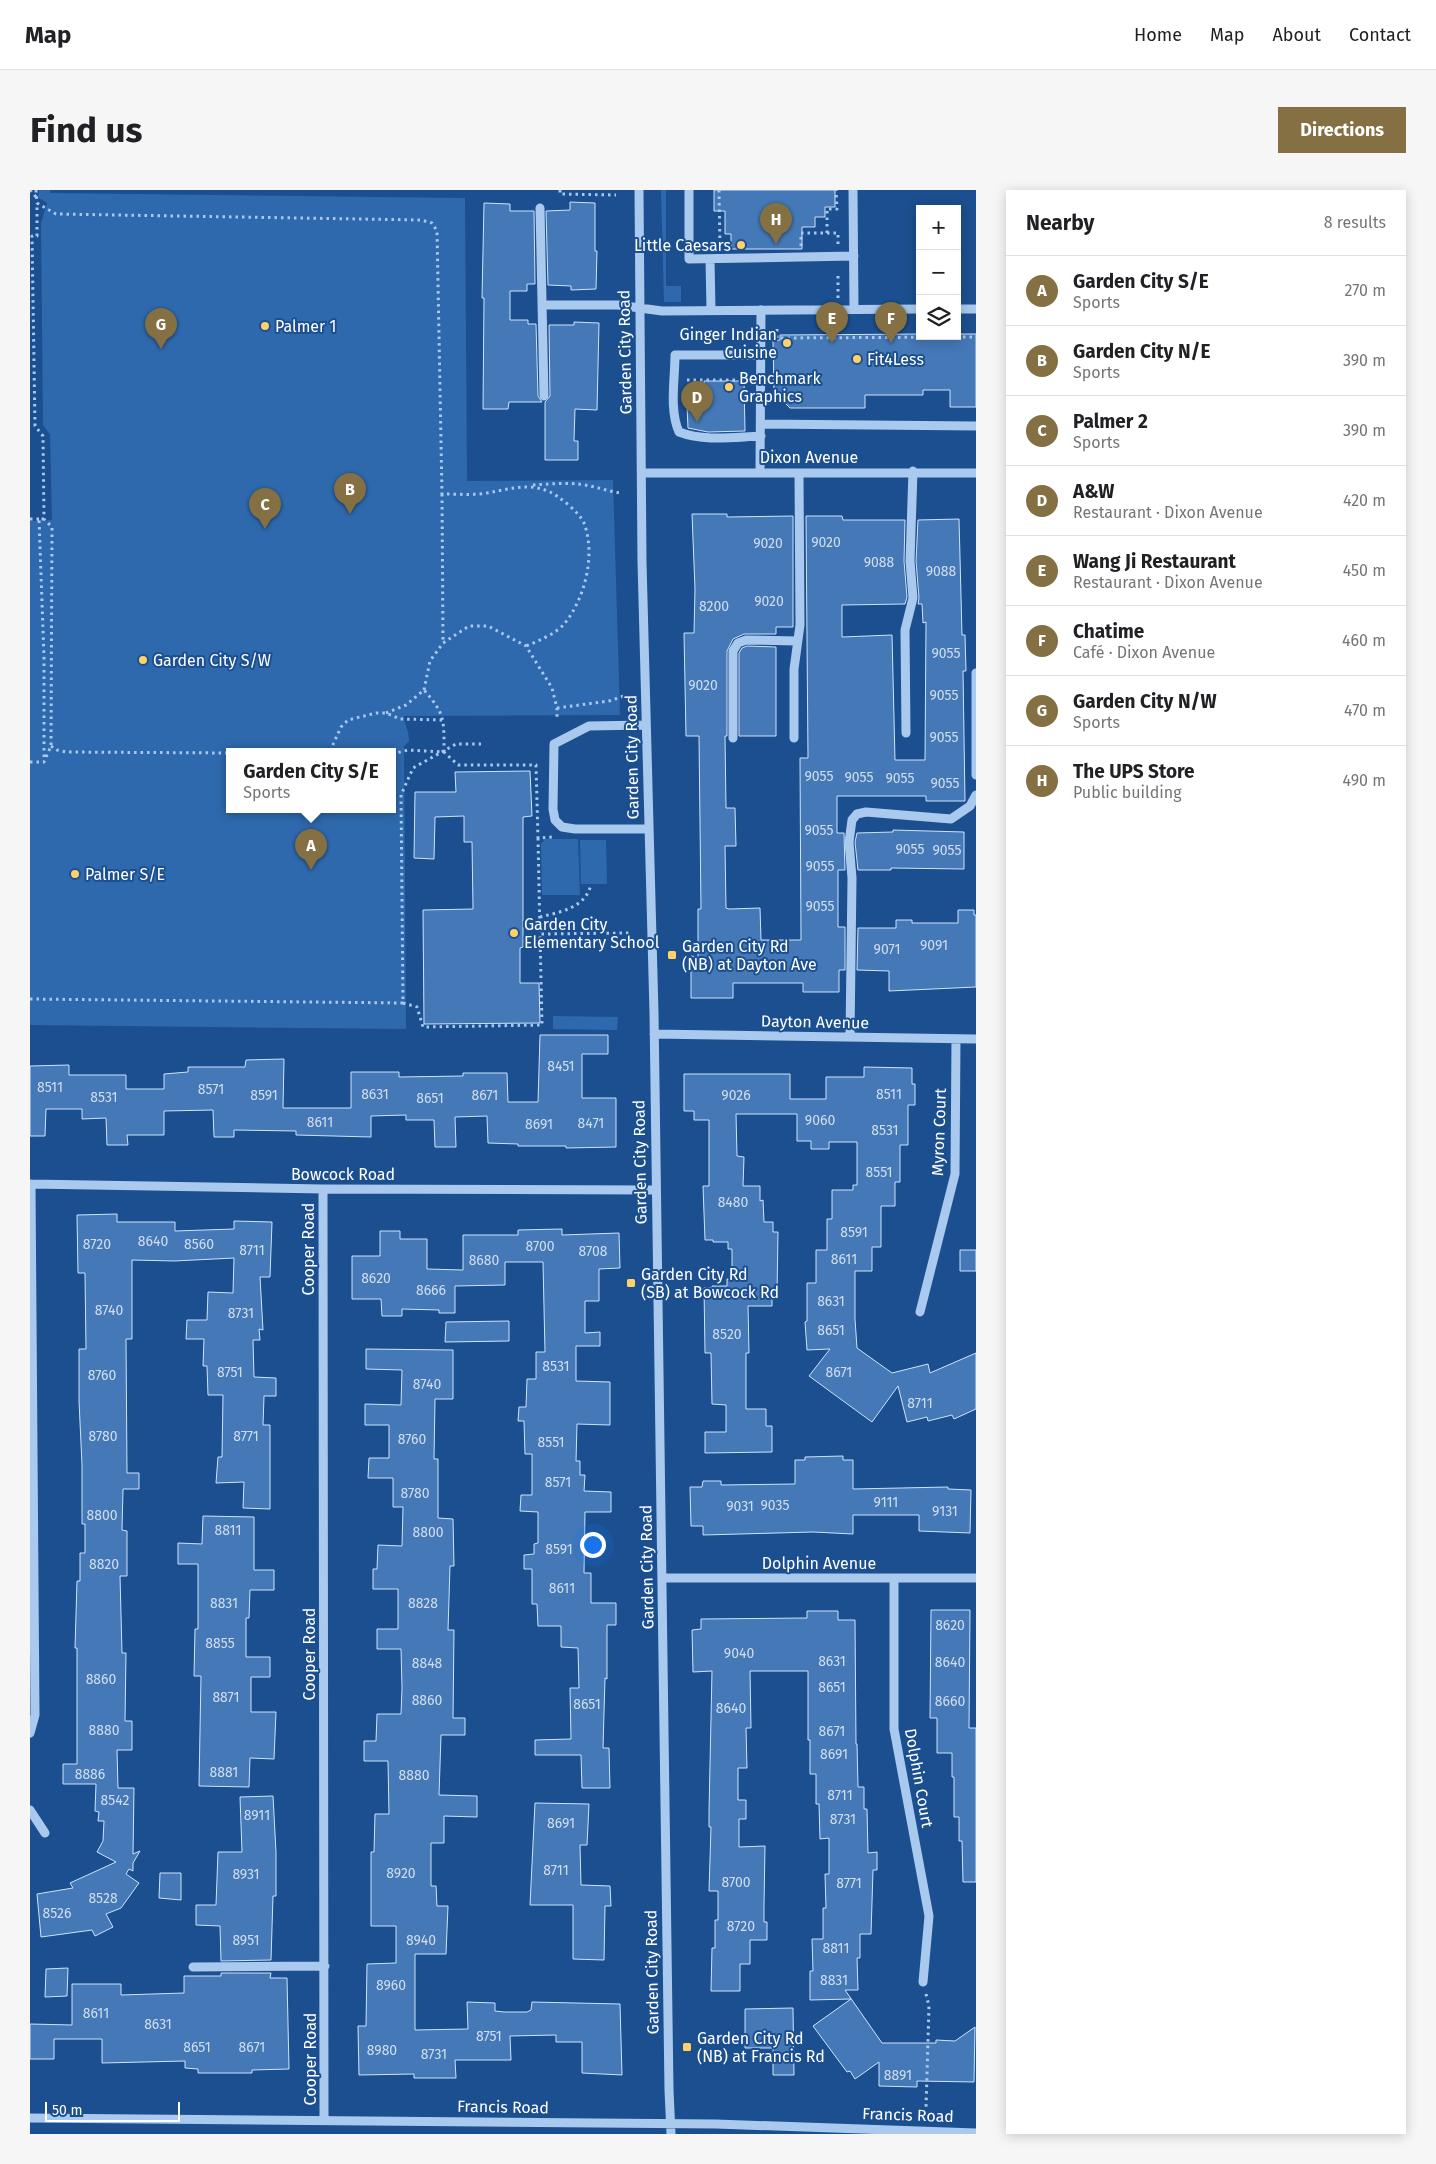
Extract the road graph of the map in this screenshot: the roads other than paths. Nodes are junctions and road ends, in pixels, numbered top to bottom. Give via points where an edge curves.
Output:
1 (639, 190) edge
2 (689, 190) edge
3 (853, 190) edge
4 (540, 208) dead end
5 (854, 256) junction
6 (710, 259) junction
7 (542, 304) junction
8 (640, 308) junction
9 (854, 308) junction
10 (916, 309) edge
11 (961, 309) edge
12 (976, 309) edge
13 (711, 310) junction
14 (761, 310) junction
15 (761, 355) junction
16 (544, 396) dead end
17 (761, 424) junction
18 (976, 426) edge
19 (761, 436) junction
20 (913, 472) junction
21 (976, 472) edge
22 (642, 473) junction
23 (760, 473) junction
24 (799, 473) junction
25 (797, 641) junction
26 (976, 673) edge
27 (646, 725) junction
28 (906, 733) dead end
29 (733, 738) dead end
30 (794, 738) dead end
31 (976, 775) edge
32 (976, 795) edge
33 (648, 829) junction
34 (654, 1034) junction
35 (850, 1038) junction
36 (956, 1039) junction
37 (976, 1039) edge
38 (30, 1184) edge
39 (323, 1189) junction
40 (655, 1190) junction
41 (920, 1312) dead end
42 (662, 1578) junction
43 (894, 1578) junction
44 (976, 1578) edge
45 (30, 1733) edge
46 (30, 1810) edge
47 (45, 1833) dead end
48 (325, 1966) junction
49 (193, 1967) dead end
50 (924, 1982) road end
51 (30, 2118) edge
52 (324, 2119) junction
53 (671, 2123) junction
54 (837, 2131) edge
55 (976, 2132) edge
56 (671, 2134) edge

1 - 8 street, Garden City Road
2 - 6 street via 689,259
3 - 5 street
4 - 7 street
5 - 6 street
5 - 9 street
6 - 13 street
7 - 8 street via 618,304
7 - 16 street
8 - 13 street
8 - 22 street, Garden City Road
9 - 10 street
9 - 14 street
11 - 12 street
13 - 14 street
14 - 15 street
15 - 17 street
15 - 19 street via 675,355 674,413 679,432 699,438
17 - 18 street
17 - 19 street
19 - 23 street
20 - 21 street, Dixon Avenue
20 - 24 street, Dixon Avenue
20 - 28 street via 910,561 913,598 905,630
22 - 23 street, Dixon Avenue
22 - 27 street, Garden City Road
23 - 24 street, Dixon Avenue
24 - 25 street via 800,625
25 - 29 street via 746,640 738,643 733,651
25 - 30 street
26 - 31 street
27 - 33 street, Garden City Road
27 - 33 street via 589,726 554,744 553,809 555,820 562,827
32 - 35 street via 970,806 951,820 866,812 857,814 852,820 849,842 852,878
33 - 34 street, Garden City Road
34 - 35 street, Dayton Avenue
34 - 40 street, Garden City Road
35 - 36 street, Dayton Avenue
36 - 37 street, Dayton Avenue
36 - 41 street, Myron Court via 955,1174
38 - 39 street, Bowcock Road
38 - 45 street via 35,1715
39 - 40 street, Bowcock Road
39 - 48 street, Cooper Road
40 - 42 street, Garden City Road
42 - 43 street, Dolphin Avenue
42 - 53 street, Garden City Road
43 - 44 street, Dolphin Avenue
43 - 50 street, Dolphin Court via 894,1729 929,1916
46 - 47 street
48 - 49 street
48 - 52 street, Cooper Road
51 - 52 street, Francis Road
52 - 53 street, Francis Road
53 - 54 street, Francis Road
53 - 56 street, Garden City Road
54 - 55 street, Francis Road

